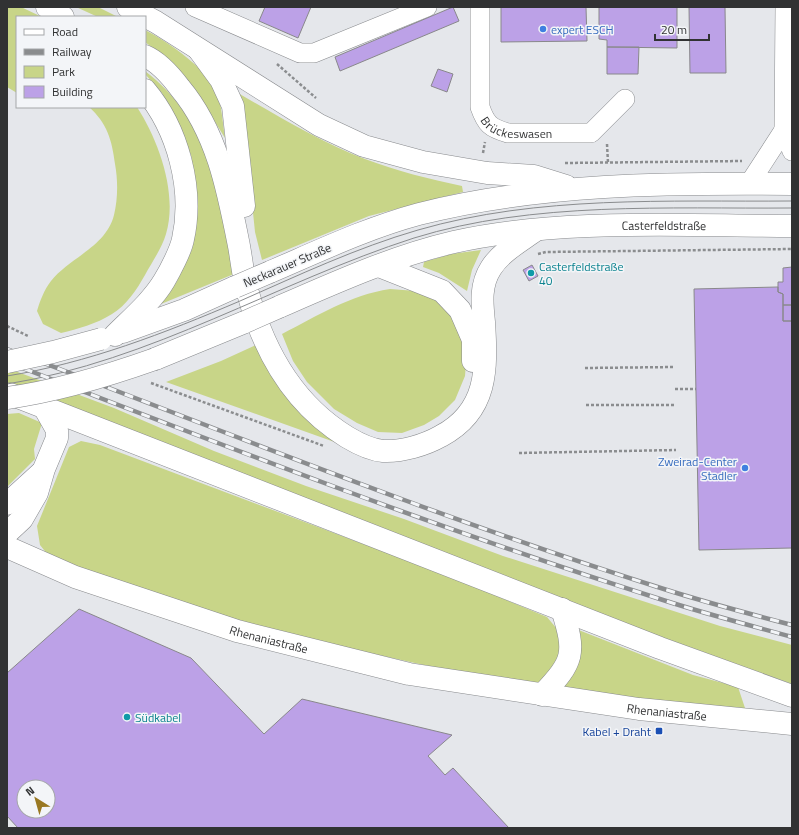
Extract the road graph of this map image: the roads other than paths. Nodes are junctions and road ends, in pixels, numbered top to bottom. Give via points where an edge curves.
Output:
1 (47, 7) edge
2 (128, 7) edge
3 (195, 7) edge
4 (427, 7) edge
5 (480, 7) edge
6 (785, 7) edge
7 (61, 16) edge
8 (145, 16) edge
9 (146, 17) edge
10 (199, 50) junction
11 (146, 57) edge
12 (146, 91) edge
13 (625, 99) dead end
14 (784, 130) junction
15 (792, 151) edge
16 (749, 184) junction
17 (792, 184) edge
18 (572, 188) junction
19 (792, 226) edge
20 (536, 230) junction
21 (379, 266) junction
22 (108, 337) junction
23 (7, 362) edge
24 (7, 393) edge
25 (7, 398) edge
26 (44, 407) junction
27 (92, 426) junction
28 (57, 438) junction
29 (44, 469) junction
30 (7, 504) edge
31 (7, 533) edge
32 (7, 547) edge
33 (562, 609) junction
34 (542, 695) junction
35 (792, 696) edge
36 (792, 724) edge

1 - 7 main road
2 - 8 main road
3 - 4 street via 300,53 314,54
5 - 13 street, Brückeswasen via 480,107 485,121 496,130 591,133
6 - 14 street
9 - 10 main road
10 - 18 main road via 319,125 364,146 423,162 487,173 534,176
10 - 21 main road via 221,80 233,106 248,236 257,287 274,340 288,367 327,409 353,427 376,436 402,438 425,430 447,417 464,401 473,372 473,340 460,310 442,291
11 - 20 main road via 170,75 189,99 210,138 225,177 247,292 264,342 282,374 304,404 333,428 356,442 383,451 413,448 441,436 461,421 480,396 487,360 482,293 490,269 501,255
12 - 22 main road via 157,104 178,152 187,197 183,240 164,281 142,308
14 - 15 street
14 - 16 street
16 - 17 main road
16 - 18 main road
18 - 22 main road, Neckarauer Straße, bridge via 504,196 418,215 366,231 184,310
19 - 20 main road, Casterfeldstraße via 572,227
20 - 21 main road via 454,242
21 - 25 main road, bridge via 155,359 112,374 40,393
22 - 23 main road, Neckarauer Straße, bridge
24 - 26 main road
26 - 27 main road
26 - 28 main road via 57,430
27 - 28 main road
27 - 33 main road
28 - 29 main road
29 - 30 main road
29 - 31 main road via 37,493 22,519
32 - 34 main road, Rhenaniastraße via 75,577 237,631 410,674
33 - 34 main road via 570,636 570,655 560,675
33 - 35 main road
34 - 36 main road, Rhenaniastraße via 638,710

